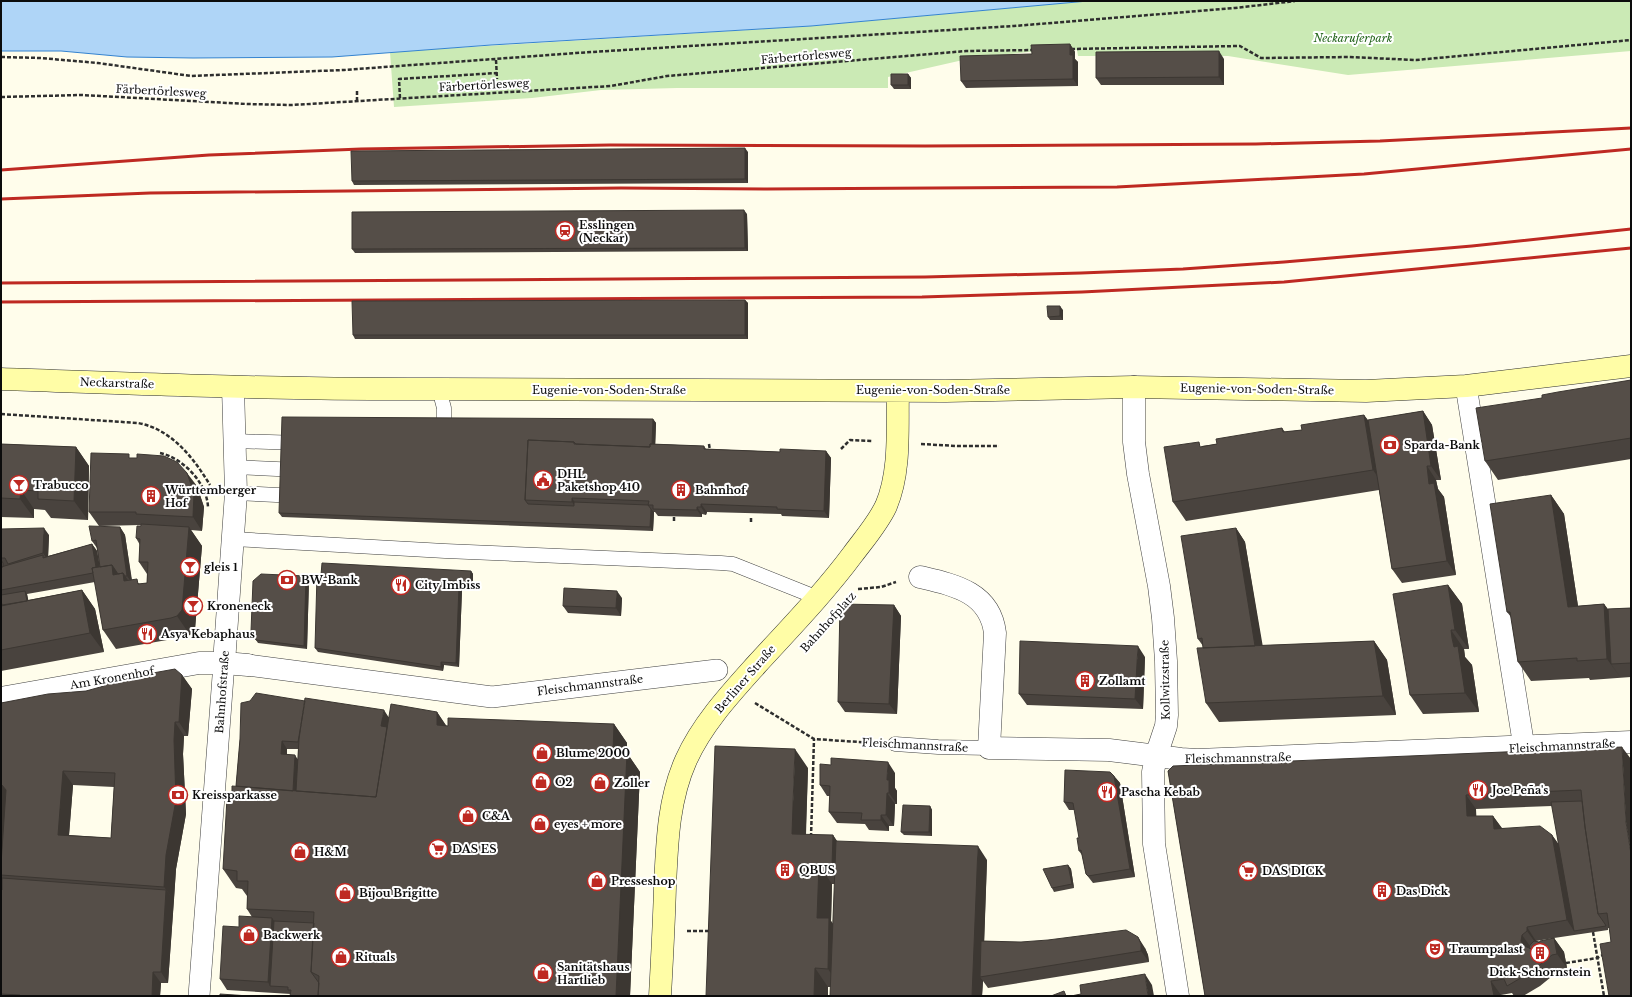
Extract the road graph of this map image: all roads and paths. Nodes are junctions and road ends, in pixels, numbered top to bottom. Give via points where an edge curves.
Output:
1 (1295, 1) edge
2 (1631, 40) edge
3 (1068, 49) edge
4 (1037, 50) edge
5 (1, 57) edge
6 (496, 60) junction
7 (497, 74) junction
8 (497, 79) dead end
9 (357, 91) dead end
10 (1, 97) edge
11 (400, 98) junction
12 (357, 101) junction
13 (1631, 366) edge
14 (1, 379) edge
15 (1466, 386) junction
16 (233, 387) junction
17 (1134, 387) junction
18 (439, 389) junction
19 (898, 391) junction
20 (1, 414) edge
21 (234, 441) junction
22 (313, 443) edge
23 (710, 444) dead end
24 (439, 446) edge
25 (716, 451) edge
26 (160, 453) dead end
27 (236, 467) junction
28 (313, 470) edge
29 (212, 489) dead end
30 (236, 493) junction
31 (312, 497) edge
32 (208, 510) dead end
33 (674, 516) edge
34 (751, 518) edge
35 (674, 521) edge
36 (751, 523) dead end
37 (233, 539) junction
38 (920, 577) joint
39 (853, 591) dead end
40 (818, 598) junction
41 (224, 663) junction
42 (248, 666) joint
43 (717, 670) dead end
44 (736, 687) junction
45 (1, 698) edge
46 (761, 698) dead end
47 (756, 704) junction
48 (814, 739) junction
49 (1631, 742) edge
50 (894, 744) joint
51 (1524, 747) junction
52 (989, 748) junction
53 (1156, 756) junction
54 (811, 837) edge
55 (1593, 932) edge
56 (1609, 953) edge
57 (1597, 958) junction
58 (1566, 963) dead end
59 (199, 996) edge
60 (660, 996) edge
61 (1178, 996) edge
62 (1604, 996) edge

1 - 6 path via 1014,26
2 - 3 path via 1416,60 1349,57 1261,58 1240,46
4 - 11 path, Färbertörlesweg via 966,51 667,76 611,86
5 - 6 path via 98,63 191,76 344,70
6 - 7 path
7 - 8 path
7 - 11 path via 399,79
9 - 12 path
10 - 12 path, Färbertörlesweg via 89,95 271,105
11 - 12 path, Färbertörlesweg
13 - 15 main road, Eugenie-von-Soden-Straße
14 - 16 main road, Neckarstraße
15 - 17 main road, Eugenie-von-Soden-Straße via 1366,391
15 - 51 street
16 - 18 main road, Eugenie-von-Soden-Straße
16 - 21 street, Bahnhofstraße
17 - 19 main road, Eugenie-von-Soden-Straße
17 - 53 street, Kollwitzstraße via 1134,442 1159,586 1166,661 1166,726
18 - 19 main road, Eugenie-von-Soden-Straße
18 - 24 lane via 444,408
19 - 40 main road, Berliner Straße via 895,466 893,485 886,506 876,523
20 - 29 path via 138,423 155,427 178,444 191,458
21 - 22 lane
21 - 27 street, Bahnhofstraße
23 - 25 path via 709,451
26 - 32 path via 174,458 185,466 206,495
27 - 28 lane
27 - 30 street, Bahnhofstraße
30 - 31 lane
30 - 37 street, Bahnhofstraße
33 - 35 path
34 - 36 path
37 - 40 lane via 733,564
37 - 41 street, Bahnhofstraße
38 - 39 path, Bahnhofplatz
38 - 52 street via 968,592 982,603 991,617 995,633
40 - 44 main road, Berliner Straße
41 - 42 street, Fleischmannstraße
41 - 45 street, Am Kronenhof via 199,663
41 - 59 street, Bahnhofstraße
42 - 43 street, Fleischmannstraße via 492,697
44 - 47 path, Fleischmannstraße
44 - 60 main road, Berliner Straße via 713,716 686,758 678,777 668,836
46 - 47 path
47 - 48 path, Fleischmannstraße
48 - 50 path, Fleischmannstraße
48 - 54 path
49 - 51 street, Fleischmannstraße
50 - 52 lane, Fleischmannstraße
51 - 53 street, Fleischmannstraße via 1198,760
52 - 53 street, Fleischmannstraße via 1109,750
53 - 61 street, Kollwitzstraße via 1153,772 1154,844
55 - 57 path
56 - 57 path
57 - 58 path
57 - 62 path

